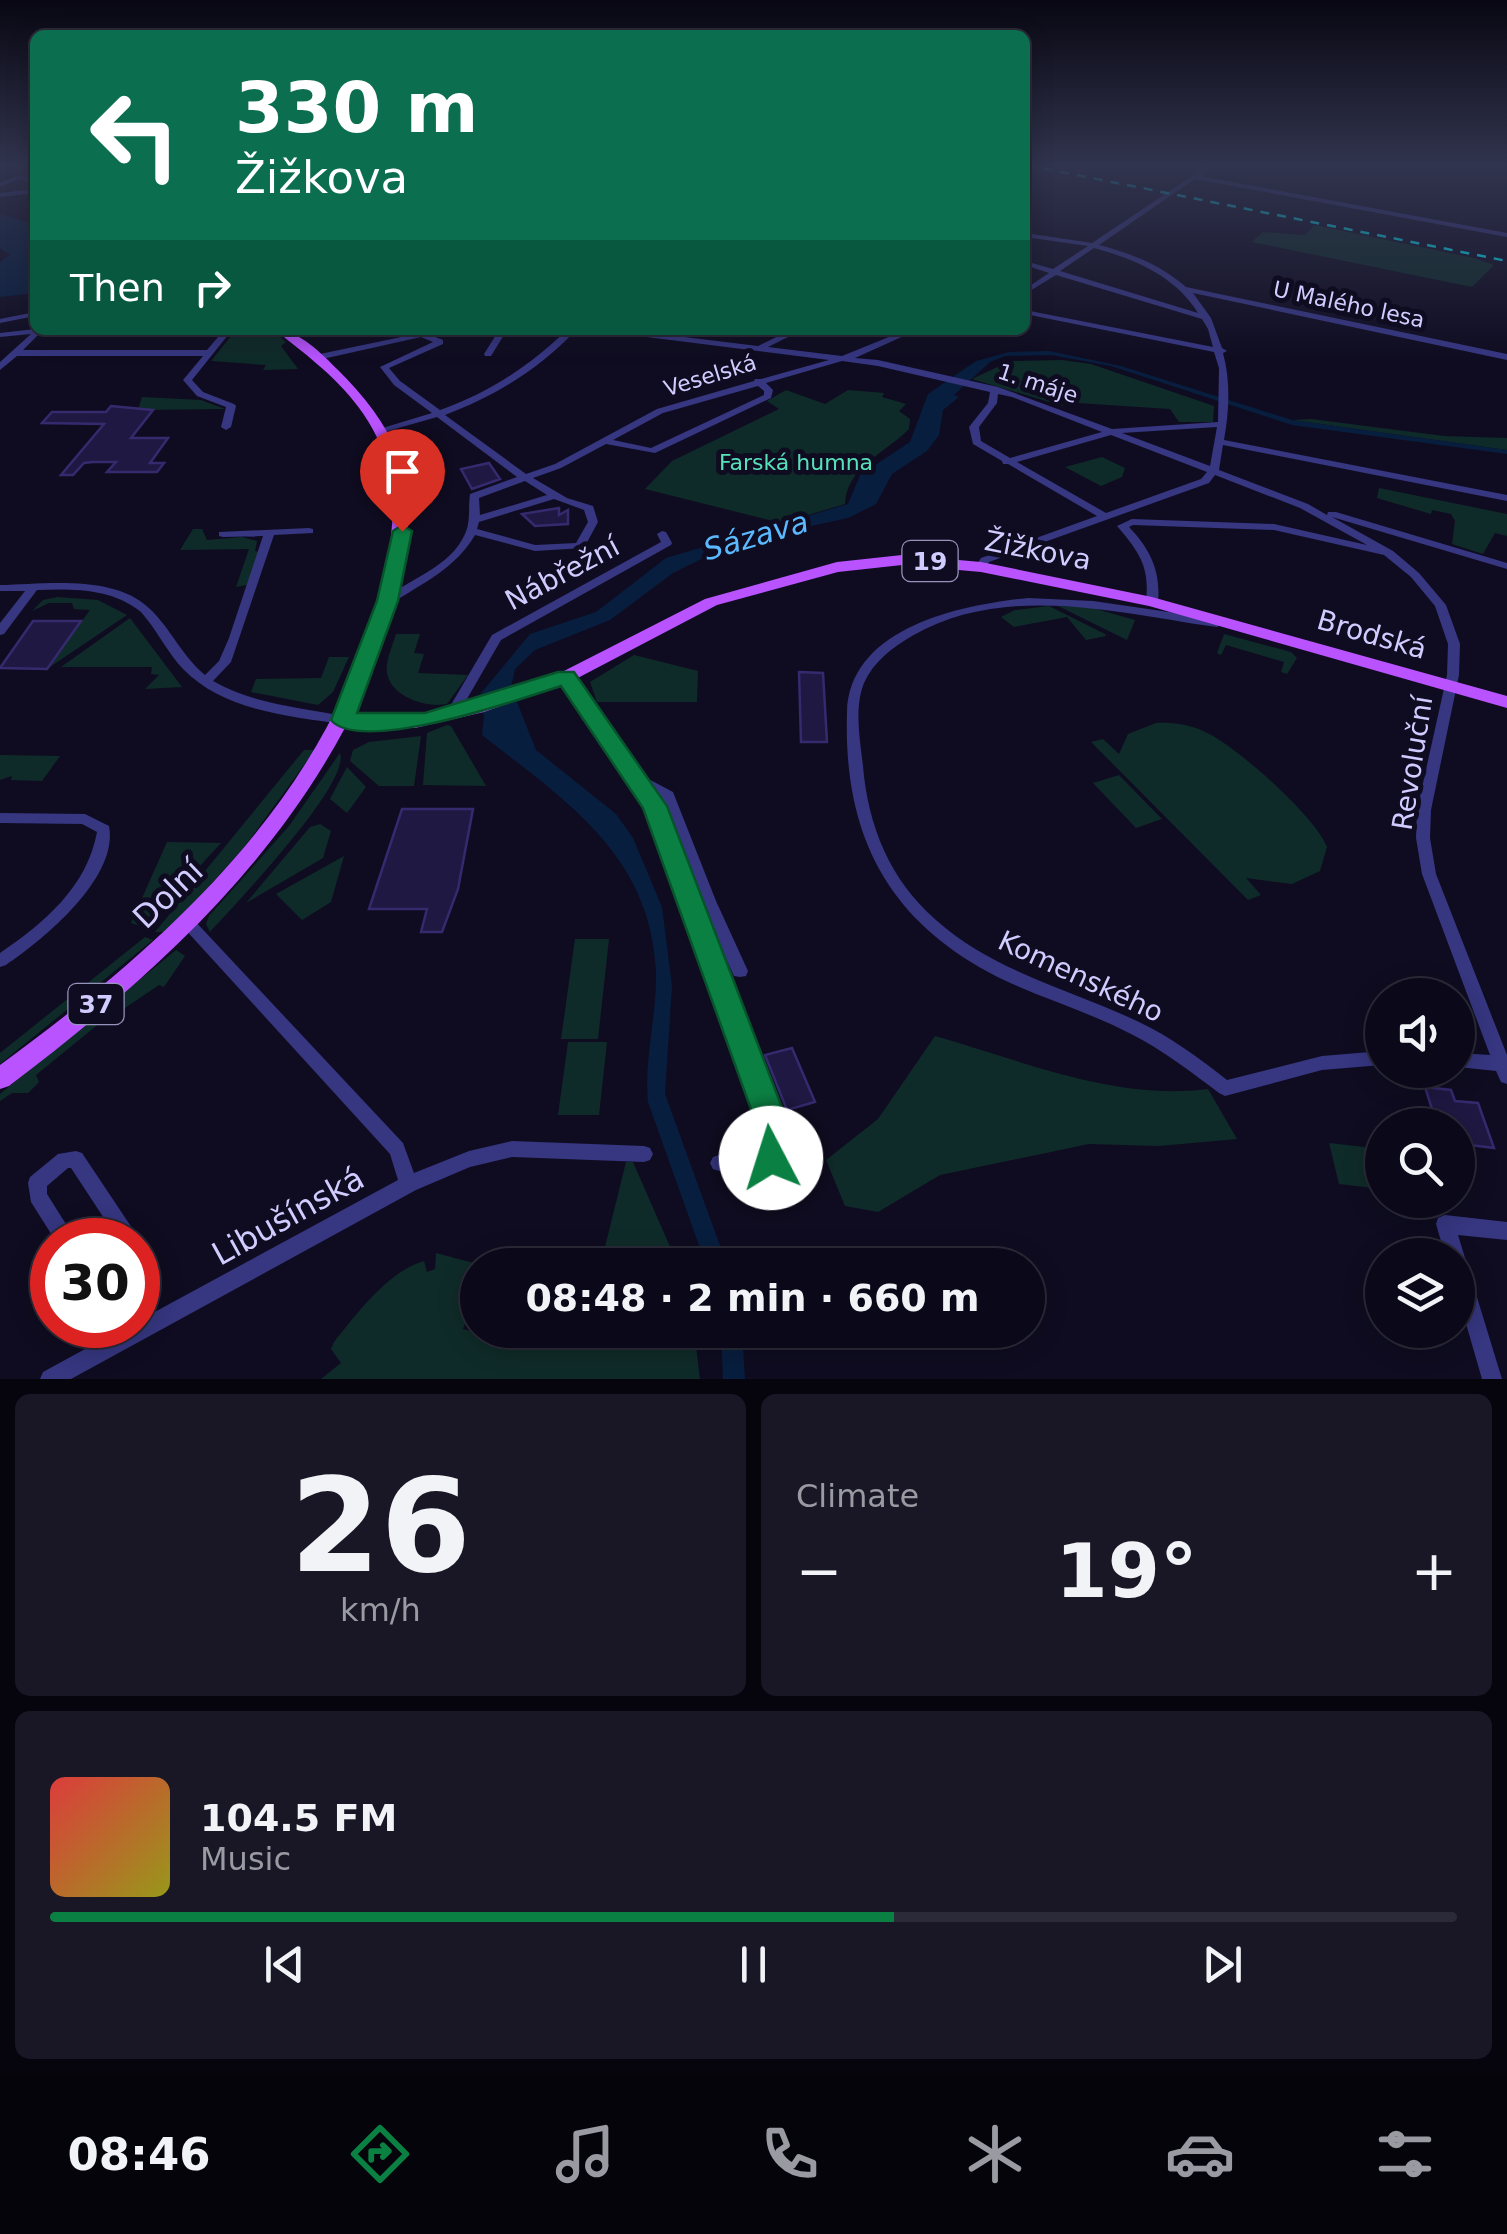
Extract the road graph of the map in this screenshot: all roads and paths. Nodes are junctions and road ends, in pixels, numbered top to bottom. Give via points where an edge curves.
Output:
1 (1119, 229) edge
2 (1477, 229) edge
3 (1507, 235) edge
4 (1030, 236) edge
5 (1094, 246) junction
6 (1030, 265) edge
7 (1056, 274) junction
8 (1030, 289) edge
9 (1183, 289) junction
10 (1030, 313) edge
11 (30, 315) edge
12 (1208, 318) junction
13 (0, 321) edge
14 (30, 334) edge
15 (0, 335) edge
16 (35, 335) edge
17 (224, 335) edge
18 (289, 335) edge
19 (417, 335) edge
20 (424, 335) edge
21 (500, 335) edge
22 (567, 335) edge
23 (686, 335) edge
24 (787, 335) edge
25 (900, 335) edge
26 (759, 348) junction
27 (1224, 350) junction
28 (16, 353) junction
29 (208, 353) junction
30 (488, 354) dead end
31 (318, 357) junction
32 (1507, 357) edge
33 (843, 358) junction
34 (0, 367) edge
35 (758, 381) junction
36 (991, 388) junction
37 (440, 415) junction
38 (1223, 424) junction
39 (226, 427) dead end
40 (381, 430) junction
41 (1114, 432) junction
42 (605, 441) junction
43 (1221, 442) junction
44 (1006, 462) junction
45 (1214, 471) junction
46 (528, 479) junction
47 (554, 496) junction
48 (1507, 498) edge
49 (1304, 506) junction
50 (1106, 516) junction
51 (476, 525) junction
52 (309, 531) dead end
53 (222, 534) dead end
54 (269, 534) junction
55 (662, 534) dead end
56 (1425, 541) junction
57 (1389, 553) junction
58 (1507, 566) edge
59 (981, 567) junction
60 (0, 588) edge
61 (34, 588) junction
62 (388, 601) junction
63 (1147, 607) junction
64 (1222, 620) joint
65 (0, 631) edge
66 (566, 677) junction
67 (205, 681) junction
68 (1450, 685) junction
69 (1507, 702) edge
70 (451, 715) junction
71 (343, 720) junction
72 (634, 778) junction
73 (0, 818) edge
74 (188, 923) junction
75 (0, 961) edge
76 (740, 971) dead end
77 (1365, 1059) edge
78 (1475, 1063) edge
79 (1505, 1068) edge
80 (0, 1079) edge
81 (644, 1154) dead end
82 (720, 1164) dead end
83 (409, 1184) junction
84 (52, 1218) edge
85 (115, 1218) edge
86 (1507, 1231) edge
87 (1450, 1238) edge
88 (160, 1311) edge
89 (1475, 1322) edge
90 (94, 1348) edge
91 (50, 1379) edge
92 (1492, 1379) edge

1 - 5 street
2 - 3 street
4 - 5 street
5 - 7 street
5 - 9 street via 1150,262
6 - 7 street
7 - 8 street
7 - 12 street
9 - 12 street
9 - 32 street, U Malého lesa
10 - 27 street
11 - 13 street
12 - 27 street
14 - 15 street
16 - 28 street
17 - 29 street
18 - 31 main road, Dolní
19 - 31 street
20 - 37 street via 440,342 384,366
21 - 30 street
22 - 37 street via 523,377
23 - 26 street, 1. máje
24 - 26 street
25 - 33 street, Veselská
26 - 33 street, 1. máje
27 - 38 street
28 - 29 street
28 - 34 street
29 - 39 street via 186,380 200,394 232,406
31 - 40 main road, Dolní
33 - 35 street, Veselská
33 - 36 street, 1. máje
35 - 42 street, Veselská via 660,411
35 - 42 street via 768,396 652,451
36 - 41 street, 1. máje
36 - 44 street via 997,393 972,434
37 - 40 street
37 - 46 street
38 - 41 street
38 - 43 street
40 - 62 main road, Dolní via 399,476 403,514
41 - 44 street
41 - 45 street, 1. máje
42 - 46 street, Veselská
43 - 45 street
43 - 48 street
44 - 50 street
45 - 49 street, Revoluční
45 - 50 street via 1205,481
46 - 47 street
46 - 51 street, Veselská via 474,496
47 - 51 street
47 - 51 street via 592,514 580,546 535,548
49 - 56 street
49 - 57 street, Revoluční
50 - 59 street
51 - 62 street via 459,554
52 - 54 street
53 - 54 street
54 - 67 street via 224,662
55 - 70 street, Nábřežní via 667,543 496,638
56 - 57 street via 1398,544
56 - 58 street
57 - 63 street, Žižkova via 1274,527 1132,522 1122,526 1151,562 1155,578
57 - 68 street, Revoluční via 1440,606 1454,644
59 - 63 main road, Žižkova / 19
59 - 66 main road, Žižkova / 19 via 889,561 817,572 711,602
60 - 61 street
61 - 65 street
61 - 67 street via 127,597
62 - 71 main road, Dolní
63 - 64 main road, Žižkova / 19
63 - 77 street, Komenského via 1026,603 940,621 883,645 867,663 854,699 858,800 871,840 895,884 958,946 1030,987 1162,1042 1225,1088 1322,1063
64 - 68 main road, Brodská / 19
66 - 70 main road, Žižkova / 19
66 - 72 street
67 - 71 street via 242,700
68 - 69 main road, Brodská / 19
68 - 79 street, Revoluční via 1423,838 1429,874
70 - 71 main road, Žižkova / 19 via 398,723
71 - 74 main road, Dolní / 37 via 280,822
72 - 76 street via 668,795
72 - 82 street via 655,806 680,867 773,1126 771,1158 762,1165
73 - 75 street via 85,819 100,825 103,838 73,898 40,934
74 - 80 main road, Dolní / 37
74 - 83 street, Libušínská via 397,1149
78 - 79 street
81 - 83 street via 512,1149
83 - 88 street, Libušínská
84 - 85 street via 37,1183 64,1160 76,1160
86 - 87 street via 1445,1224
89 - 92 street
90 - 91 street, Libušínská

